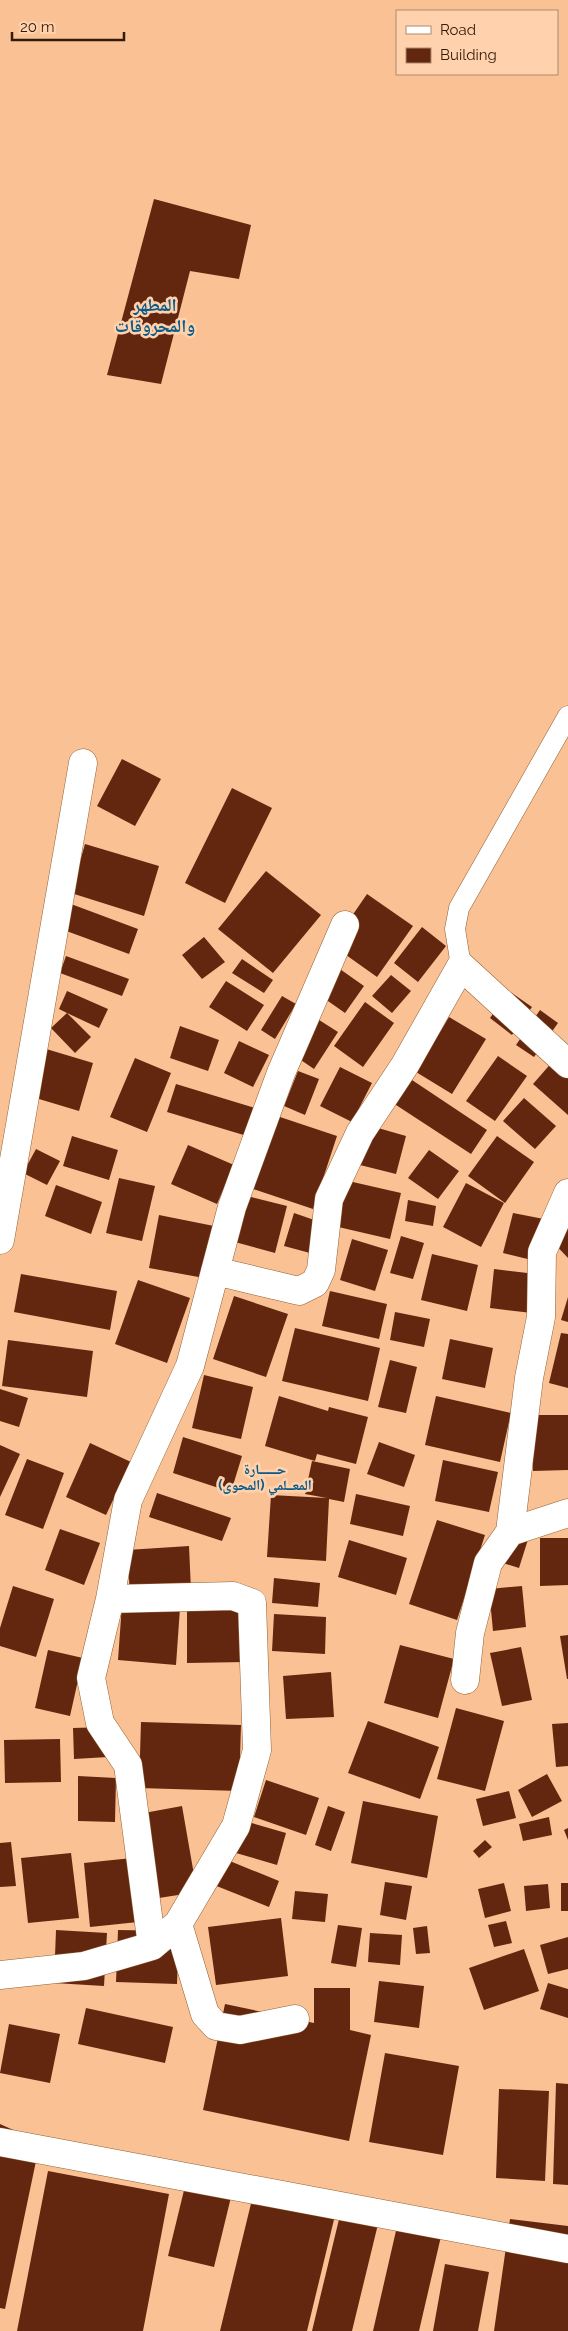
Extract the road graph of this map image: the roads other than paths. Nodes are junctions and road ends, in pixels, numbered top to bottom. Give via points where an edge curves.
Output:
1 (568, 716) edge
2 (84, 763) dead end
3 (344, 925) dead end
4 (460, 966) junction
5 (568, 1064) edge
6 (568, 1193) edge
7 (0, 1240) edge
8 (215, 1271) junction
9 (568, 1513) edge
10 (510, 1532) junction
11 (110, 1599) junction
12 (465, 1680) dead end
13 (178, 1924) junction
14 (152, 1946) junction
15 (0, 1975) edge
16 (295, 2019) dead end
17 (0, 2142) edge
18 (568, 2249) edge

1 - 4 lane via 458,908 455,929
2 - 7 street
3 - 8 street via 281,1073 232,1207
4 - 5 street
4 - 8 street via 405,1065 360,1133 329,1199 321,1270 315,1283 299,1291
6 - 10 street via 542,1252 541,1317 529,1378
8 - 11 street via 190,1366 128,1500
9 - 10 street
10 - 12 street via 488,1564 470,1633
11 - 13 street via 233,1596 252,1603 257,1750 236,1826
11 - 14 street via 91,1678 100,1723 128,1765
13 - 14 street
13 - 16 street via 205,2014 216,2026 240,2030
14 - 15 street via 84,1966
17 - 18 street

